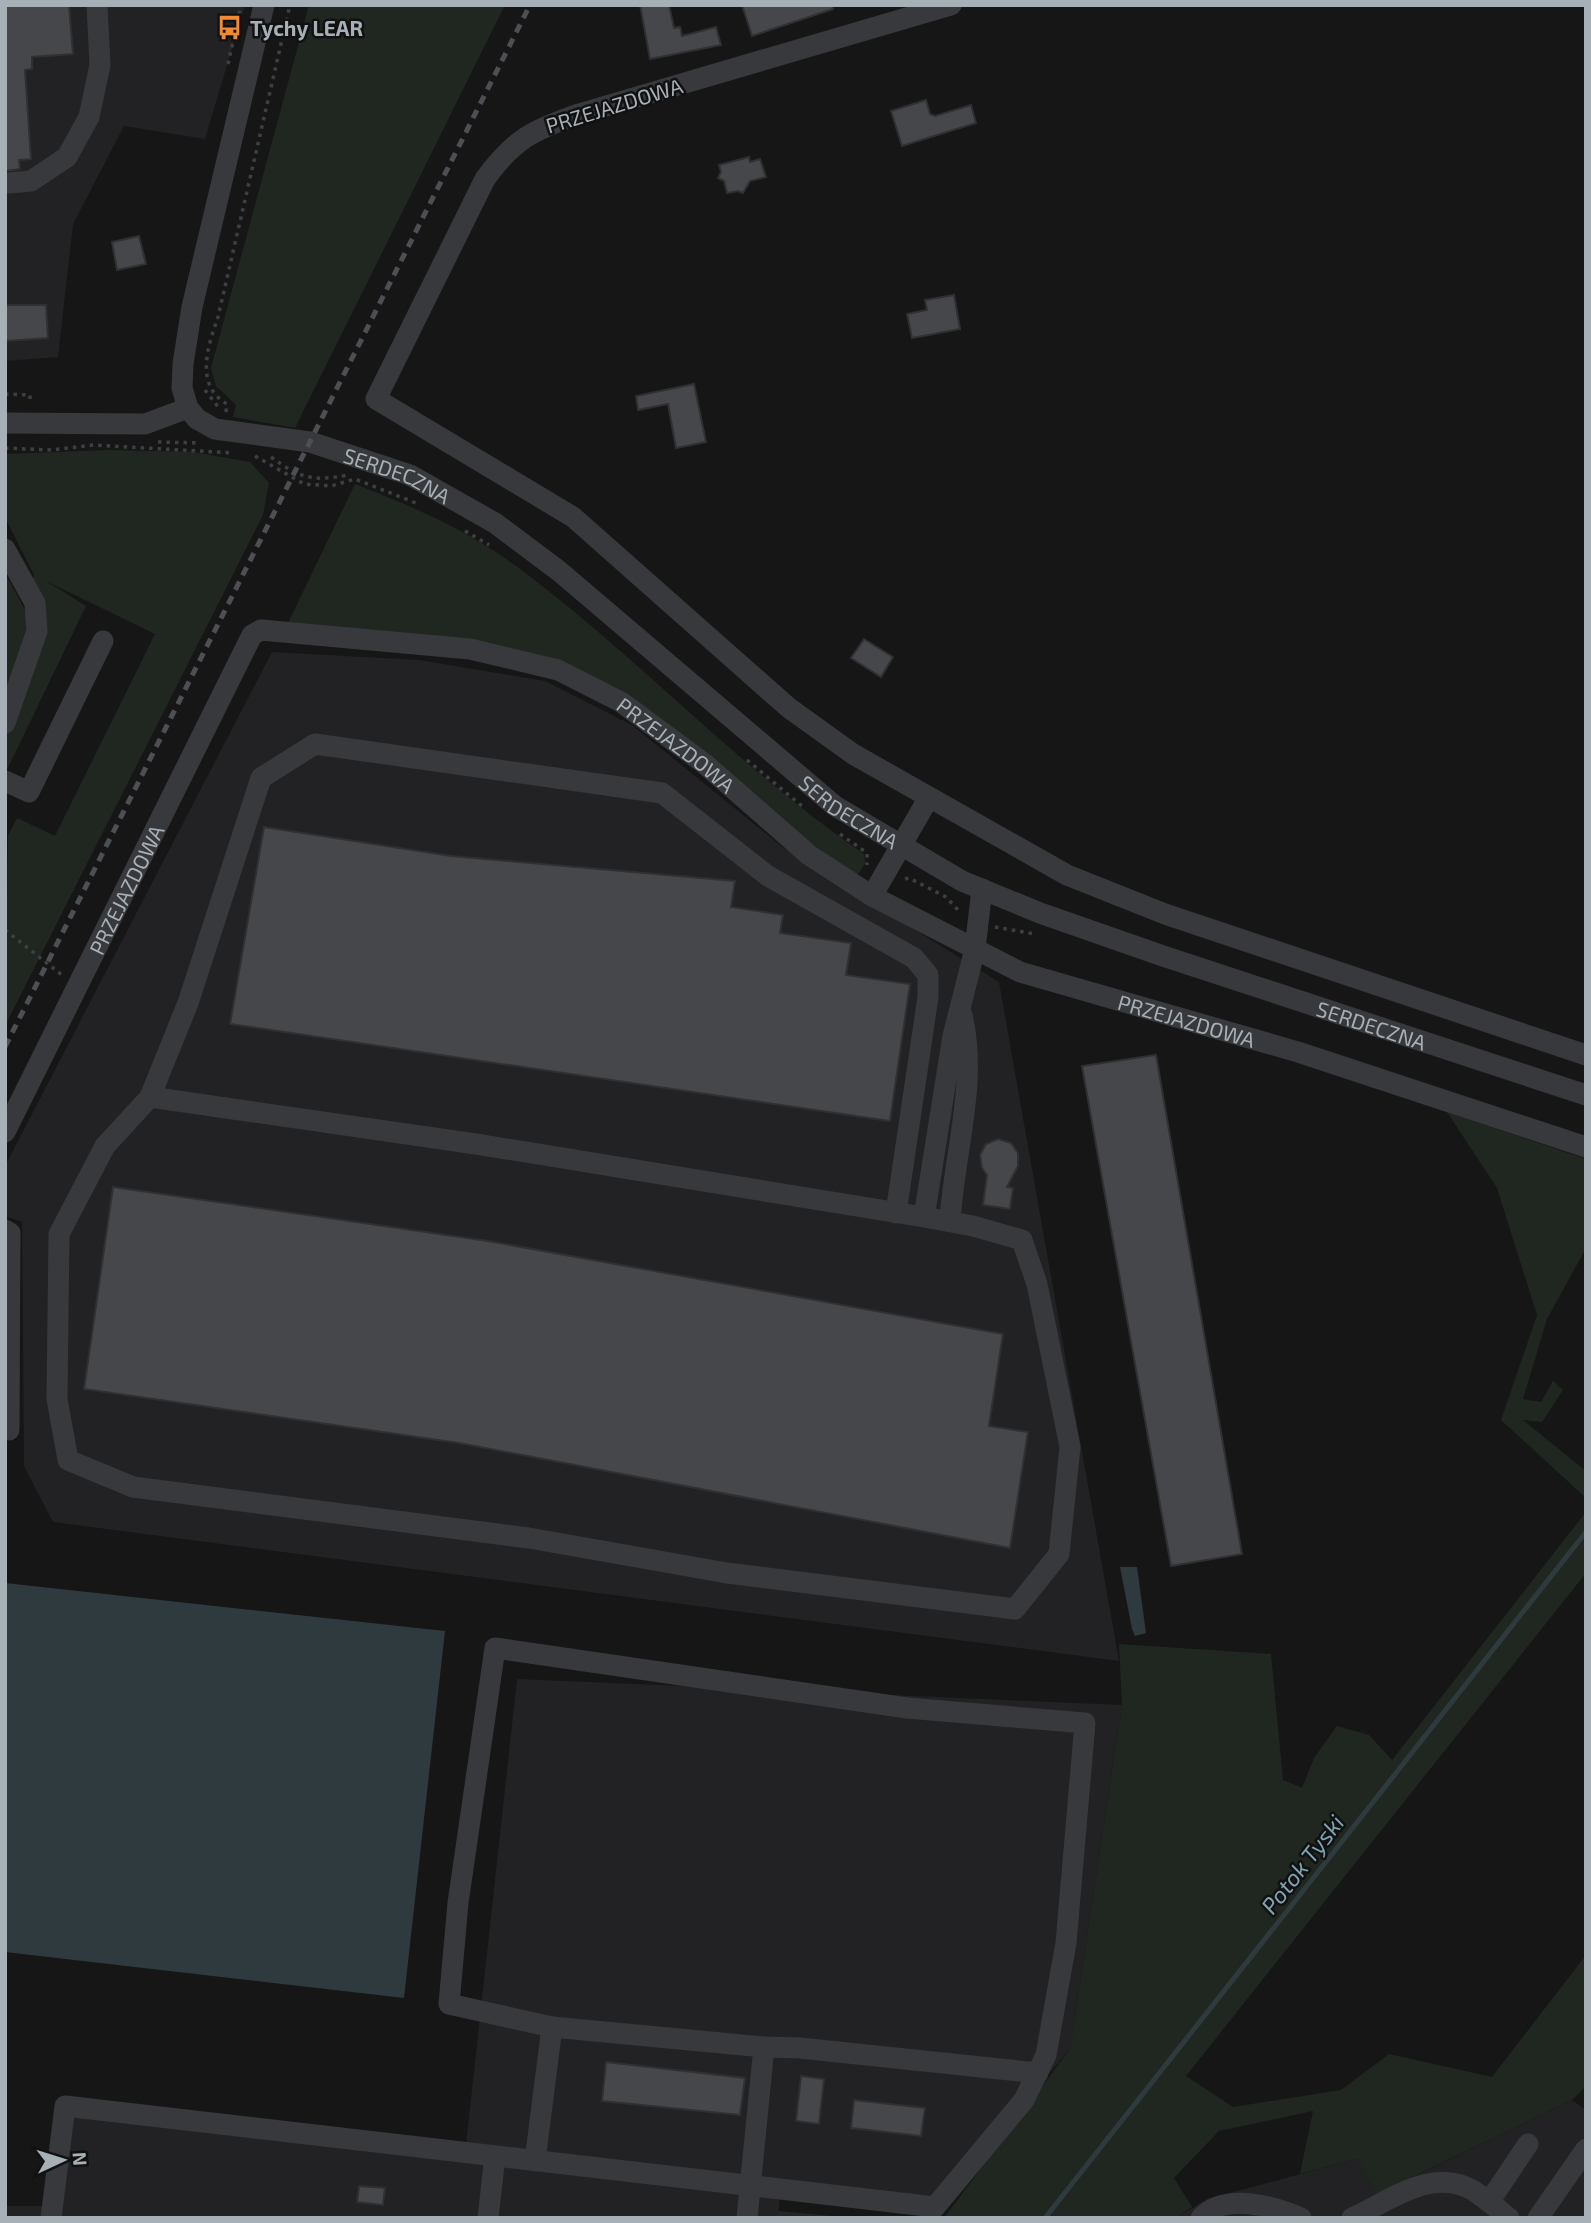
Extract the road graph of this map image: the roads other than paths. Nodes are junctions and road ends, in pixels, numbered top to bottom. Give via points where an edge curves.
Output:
1 (97, 5) edge
2 (264, 5) edge
3 (951, 5) edge
4 (9, 183) dead end
5 (188, 408) junction
6 (5, 423) edge
7 (5, 549) edge
8 (103, 641) dead end
9 (5, 723) edge
10 (5, 781) edge
11 (928, 799) junction
12 (899, 847) junction
13 (982, 890) junction
14 (872, 895) junction
15 (975, 949) junction
16 (962, 1012) junction
17 (1586, 1055) edge
18 (1586, 1095) edge
19 (150, 1097) junction
20 (5, 1132) edge
21 (1586, 1147) edge
22 (896, 1213) junction
23 (924, 1217) junction
24 (950, 1221) junction
25 (5, 1230) edge
26 (9, 1430) dead end
27 (552, 2027) junction
28 (764, 2047) junction
29 (1038, 2073) junction
30 (1528, 2144) dead end
31 (1586, 2149) edge
32 (495, 2156) junction
33 (535, 2161) junction
34 (751, 2186) junction
35 (1489, 2202) junction
36 (51, 2218) edge
37 (488, 2218) edge
38 (747, 2218) edge
39 (1201, 2218) edge
40 (1301, 2218) edge
41 (1352, 2218) edge
42 (1509, 2218) edge
43 (1538, 2218) edge

1 - 4 street via 100,65 89,117 67,157 32,181
2 - 5 street via 192,307 182,388
3 - 11 street, PRZEJAZDOWA via 540,127 506,150 485,179 376,398 573,517 789,708
5 - 6 street via 145,424
5 - 12 street, SERDECZNA via 197,419 222,430 310,442 410,475 495,523 559,571 835,806
7 - 9 street via 35,603 37,631
8 - 10 street via 29,792
11 - 12 street
11 - 17 street via 1079,880 1165,914
12 - 13 street, SERDECZNA
12 - 14 street
13 - 15 street
13 - 18 street, SERDECZNA via 1163,956
14 - 15 street, PRZEJAZDOWA
14 - 20 street, PRZEJAZDOWA via 809,855 705,764 621,702 558,670 470,649 261,629 252,635
15 - 16 street
15 - 21 street, PRZEJAZDOWA via 1020,972 1298,1052
16 - 23 street via 953,1036
16 - 24 street via 967,1037 964,1125
19 - 22 street via 476,1144
19 - 22 street via 188,1003 261,778 315,744 662,793 768,876 914,958 928,975
19 - 24 street via 105,1146 60,1234 57,1399 68,1460 134,1487 528,1538 727,1573 1015,1609 1059,1553 1068,1435 1037,1284 1022,1240
22 - 23 street
23 - 24 street
25 - 26 street via 10,1233
27 - 28 street
27 - 29 street via 449,2004 458,1903 495,1648 907,1708 1085,1723 1066,1944 1046,2055
27 - 33 street
28 - 29 street
28 - 34 street
29 - 34 street via 1024,2100 935,2207
30 - 35 street
31 - 43 street
32 - 33 street
32 - 36 street via 65,2106
32 - 37 street
33 - 34 street
34 - 38 street
35 - 41 street via 1453,2183 1429,2182
35 - 42 street
39 - 40 street via 1227,2205 1257,2205

